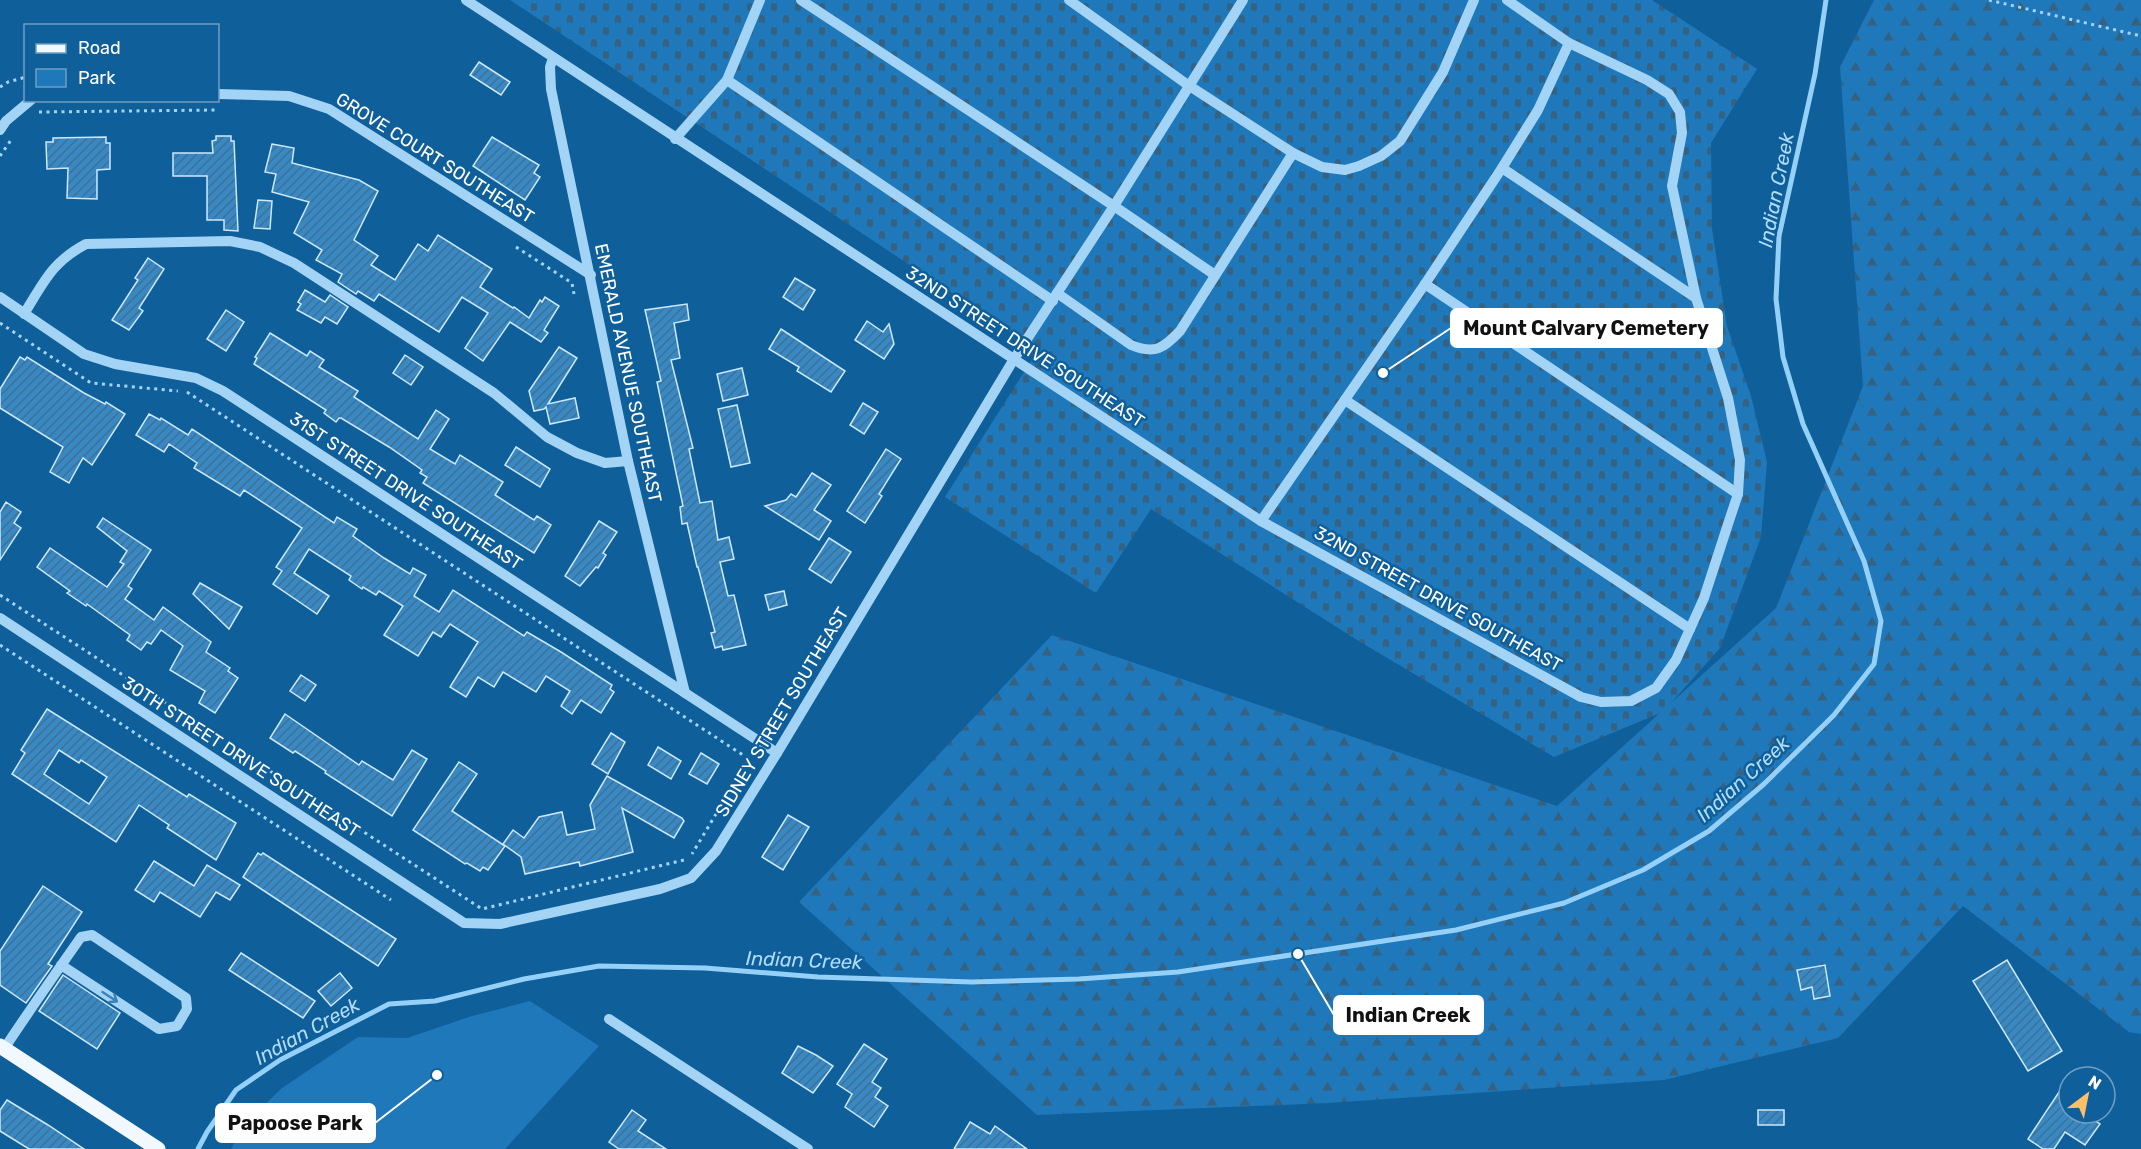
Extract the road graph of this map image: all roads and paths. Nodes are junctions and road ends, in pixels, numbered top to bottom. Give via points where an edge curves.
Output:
1 (466, 0) edge
2 (760, 0) edge
3 (801, 0) edge
4 (1069, 0) edge
5 (1243, 0) edge
6 (1474, 0) edge
7 (1507, 0) edge
8 (1989, 0) edge
9 (2141, 36) edge
10 (1569, 43) junction
11 (553, 58) junction
12 (24, 78) edge
13 (727, 80) junction
14 (1188, 86) junction
15 (0, 87) edge
16 (219, 94) edge
17 (29, 102) edge
18 (222, 110) dead end
19 (31, 114) dead end
20 (0, 130) edge
21 (12, 138) dead end
22 (675, 139) junction
23 (1293, 153) junction
24 (0, 156) edge
25 (1502, 168) junction
26 (1114, 206) junction
27 (512, 244) dead end
28 (591, 275) junction
29 (1215, 275) junction
30 (1425, 284) junction
31 (574, 294) dead end
32 (0, 297) edge
33 (1055, 297) junction
34 (1696, 298) junction
35 (24, 314) junction
36 (0, 323) edge
37 (1014, 359) junction
38 (1346, 400) junction
39 (628, 461) junction
40 (1738, 494) junction
41 (1262, 521) junction
42 (0, 595) edge
43 (0, 618) edge
44 (1690, 629) junction
45 (0, 645) edge
46 (685, 693) junction
47 (777, 753) junction
48 (391, 900) dead end
49 (464, 923) joint
50 (61, 965) junction
51 (609, 1019) dead end
52 (2, 1048) edge
53 (158, 1149) edge
54 (808, 1149) edge

1 - 11 street, 32ND STREET DRIVE SOUTHEAST
2 - 13 street
3 - 26 street
4 - 14 street
5 - 14 street, SIDNEY STREET SOUTHEAST
6 - 23 street via 1443,72 1400,141 1381,156 1345,170 1323,167
7 - 10 street, 32ND STREET DRIVE SOUTHEAST
8 - 9 path
10 - 25 street via 1538,110
10 - 34 street, 32ND STREET DRIVE SOUTHEAST via 1647,80 1669,94 1680,112 1682,133 1672,186
11 - 22 street, 32ND STREET DRIVE SOUTHEAST
11 - 28 street, EMERALD AVENUE SOUTHEAST via 551,89
12 - 15 path
13 - 22 street
13 - 33 street
14 - 23 street
14 - 26 street, SIDNEY STREET SOUTHEAST
16 - 28 street, GROVE COURT SOUTHEAST via 289,96 329,109
17 - 20 street
18 - 19 path
21 - 24 path
22 - 37 street, 32ND STREET DRIVE SOUTHEAST
23 - 29 street
25 - 30 street
25 - 34 street
26 - 29 street
26 - 33 street, SIDNEY STREET SOUTHEAST
27 - 31 path via 572,283
28 - 39 street, EMERALD AVENUE SOUTHEAST
29 - 33 street via 1180,331 1167,345 1154,350 1131,345
30 - 38 street
30 - 40 street
32 - 35 street, 31ST STREET DRIVE SOUTHEAST
33 - 37 street, SIDNEY STREET SOUTHEAST
34 - 40 street, 32ND STREET DRIVE SOUTHEAST via 1728,398 1740,460
35 - 39 street via 54,267 86,244 230,241 260,247 294,263 494,393 547,437 605,463
35 - 46 street, 31ST STREET DRIVE SOUTHEAST via 84,354 115,364 196,378 223,391
36 - 42 path via 91,383 188,392 749,759 689,859 482,909
37 - 41 street, 32ND STREET DRIVE SOUTHEAST
37 - 47 street, SIDNEY STREET SOUTHEAST
38 - 41 street
38 - 44 street
39 - 46 street, EMERALD AVENUE SOUTHEAST
40 - 44 street, 32ND STREET DRIVE SOUTHEAST
41 - 44 street, 32ND STREET DRIVE SOUTHEAST via 1581,696 1601,702 1631,701 1656,688 1676,660
43 - 49 street, 30TH STREET DRIVE SOUTHEAST
45 - 48 path
46 - 47 street, 31ST STREET DRIVE SOUTHEAST
47 - 49 street, SIDNEY STREET SOUTHEAST via 716,851 692,878 660,889 500,924
50 -> 50 street via 159,1029 177,1026 187,1009 186,998 92,935 81,937
50 - 52 street
51 - 54 street
52 - 53 main road

